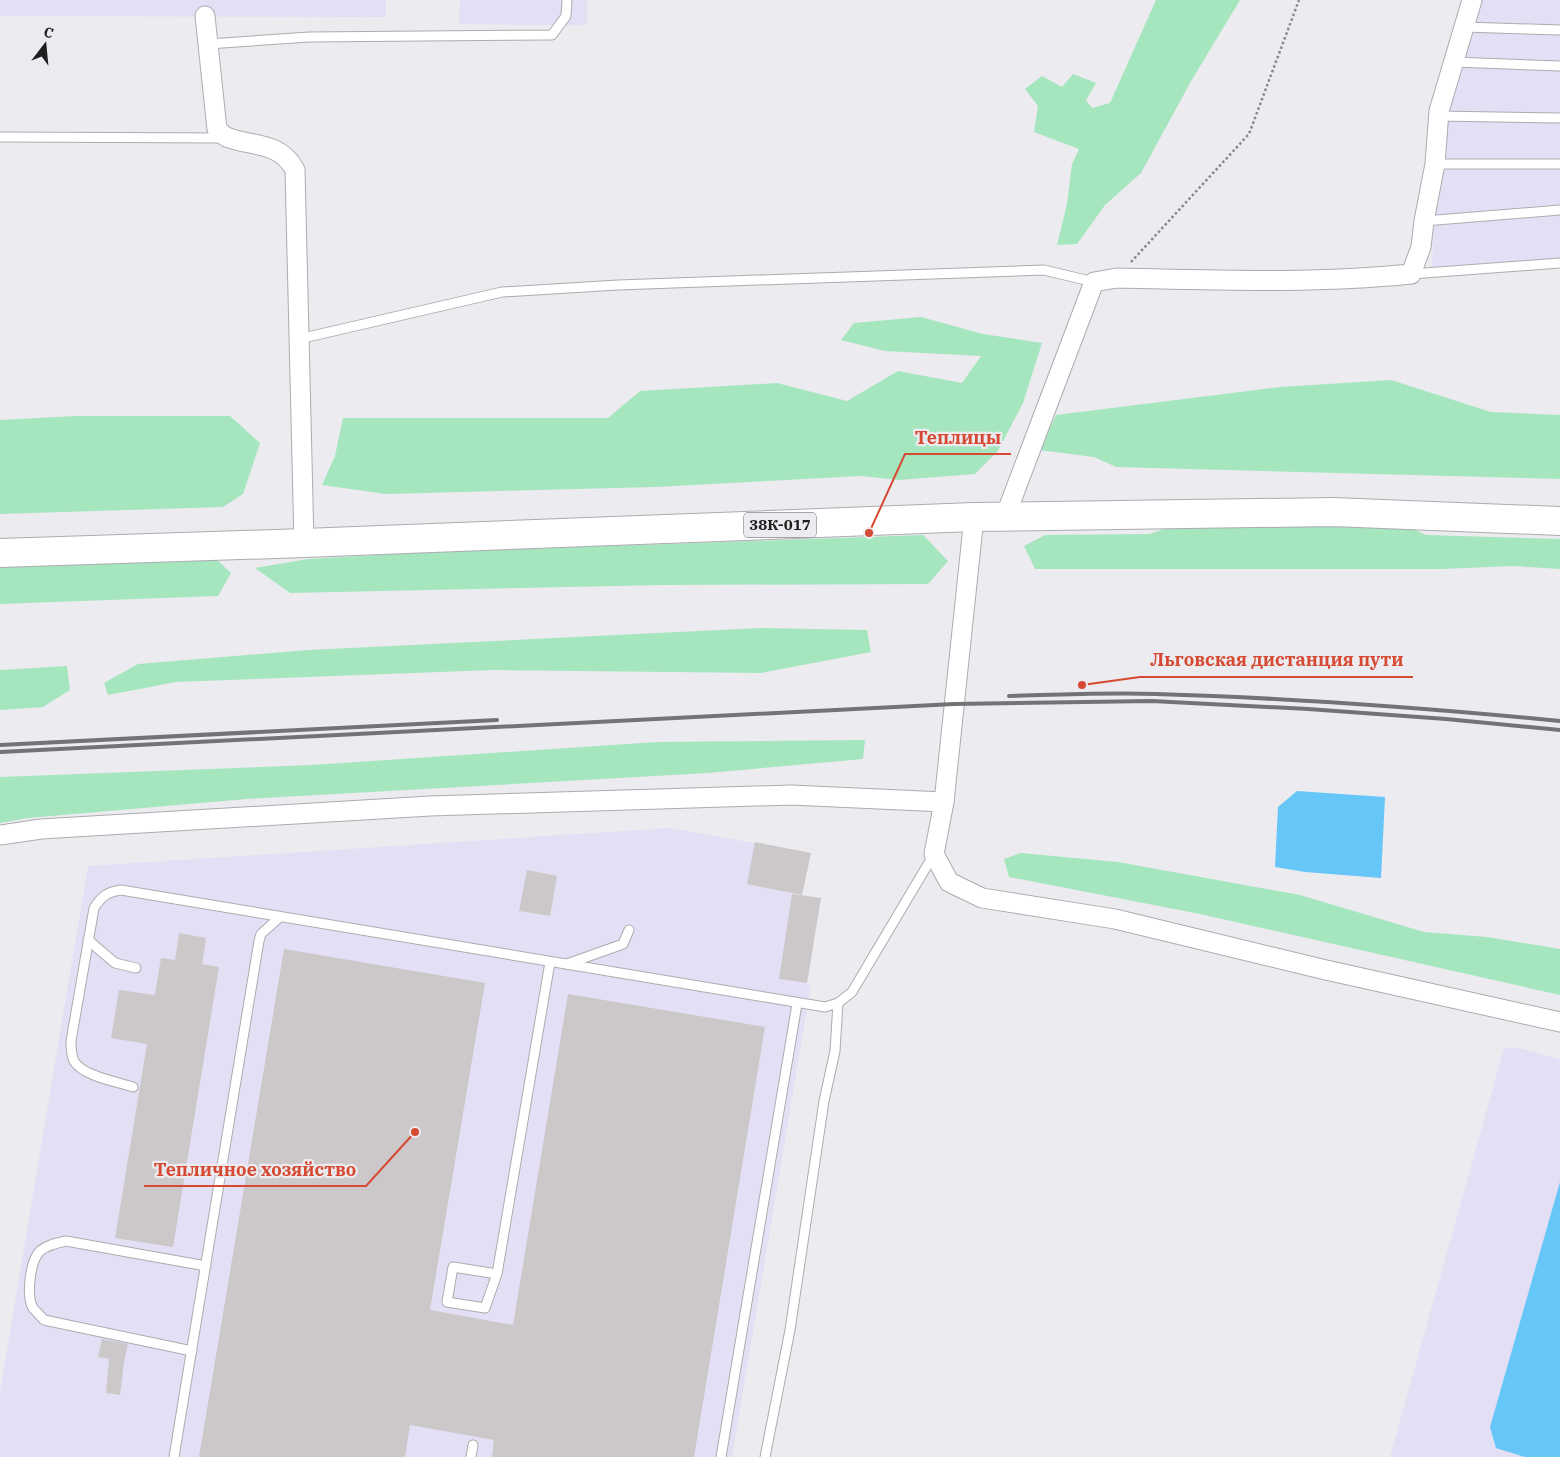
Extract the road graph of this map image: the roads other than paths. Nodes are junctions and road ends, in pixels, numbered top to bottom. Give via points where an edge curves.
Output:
1 (567, 0) edge
2 (1472, 0) edge
3 (205, 16) dead end
4 (1464, 28) junction
5 (1560, 30) edge
6 (208, 44) junction
7 (1453, 62) junction
8 (1560, 66) edge
9 (1438, 116) junction
10 (1560, 118) edge
11 (0, 137) edge
12 (228, 138) junction
13 (1435, 164) junction
14 (1560, 164) edge
15 (1560, 210) edge
16 (1424, 221) junction
17 (1560, 263) edge
18 (1411, 274) junction
19 (1094, 282) junction
20 (299, 339) junction
21 (1005, 517) junction
22 (974, 518) junction
23 (1560, 521) edge
24 (304, 543) junction
25 (0, 553) edge
26 (944, 802) junction
27 (0, 835) edge
28 (934, 854) junction
29 (280, 917) junction
30 (629, 930) dead end
31 (88, 940) junction
32 (550, 962) junction
33 (566, 965) junction
34 (136, 968) dead end
35 (838, 1003) junction
36 (797, 1004) junction
37 (1560, 1022) edge
38 (133, 1086) dead end
39 (206, 1266) junction
40 (497, 1274) junction
41 (192, 1351) junction
42 (472, 1445) dead end
43 (174, 1457) edge
44 (471, 1457) edge
45 (721, 1457) edge
46 (766, 1457) edge

1 - 6 lane via 566,16 552,35 310,37
2 - 4 street
3 - 6 street
4 - 5 lane
4 - 7 street
6 - 12 street via 217,129
7 - 8 lane
7 - 9 street
9 - 10 lane
9 - 13 street
11 - 12 lane
12 - 20 street via 280,152 295,170
13 - 14 lane
13 - 16 street
15 - 16 lane
16 - 18 street
17 - 18 lane
18 - 19 street via 1265,282 1117,278
19 - 20 lane via 1044,270 502,292
19 - 21 street
20 - 24 street
21 - 22 main road, 38К-017
21 - 23 main road, 38К-017 via 1333,512
22 - 24 main road, 38К-017
22 - 26 street
24 - 25 main road, 38К-017
26 - 27 street via 791,795 430,806 41,829
26 - 28 street
28 - 35 lane via 852,992
28 - 37 street via 949,882 982,898 1115,919
29 - 31 lane via 121,890 109,892 99,900 94,908
29 - 32 lane
29 - 39 lane via 261,934 259,941
30 - 33 lane via 623,944
31 - 34 lane via 115,963
31 - 38 lane via 71,1041 75,1062 83,1070
32 - 33 lane
32 - 40 lane
33 - 36 lane
35 - 36 lane via 825,1007
35 - 46 lane via 835,1051
36 - 45 lane
39 - 41 lane
39 - 41 lane via 66,1241 51,1244 39,1252 32,1269 29,1288 32,1307 44,1320
40 - 40 lane via 453,1267 447,1302 485,1308
41 - 43 lane
42 - 44 lane

